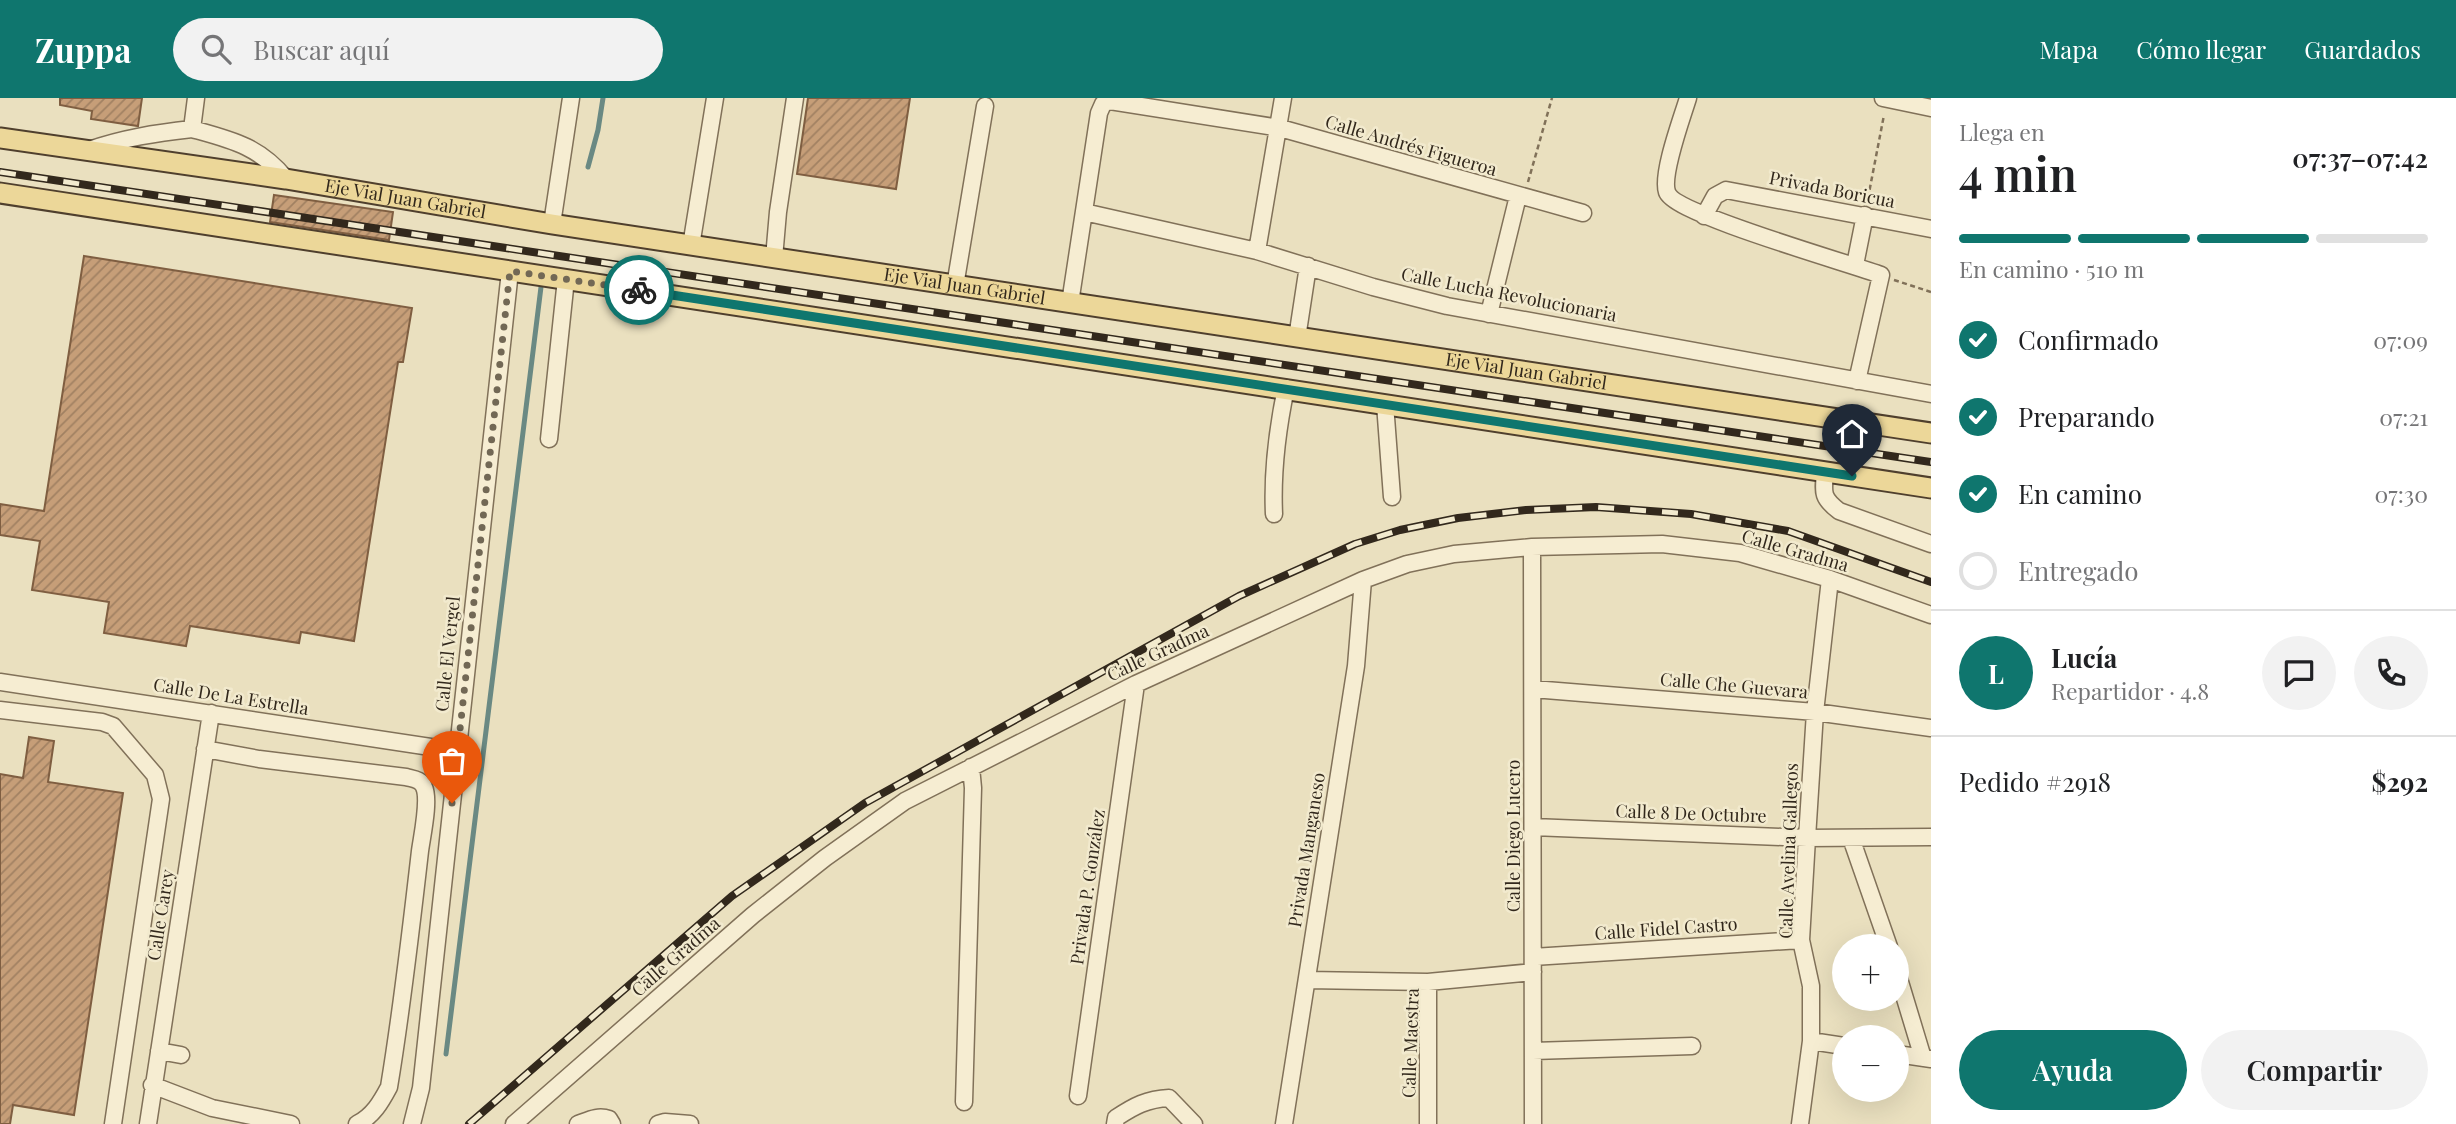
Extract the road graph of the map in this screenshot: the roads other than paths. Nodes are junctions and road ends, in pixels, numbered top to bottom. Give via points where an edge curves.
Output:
1 (196, 98) edge
2 (571, 98) edge
3 (715, 98) edge
4 (794, 98) edge
5 (1283, 98) edge
6 (1688, 98) edge
7 (1886, 98) edge
8 (985, 106) dead end
9 (1931, 108) edge
10 (1280, 128) junction
11 (192, 129) junction
12 (0, 138) edge
13 (85, 151) junction
14 (286, 179) junction
15 (0, 193) edge
16 (1518, 196) junction
17 (1084, 212) junction
18 (1583, 213) dead end
19 (1865, 215) junction
20 (1704, 216) junction
21 (552, 224) junction
22 (1931, 229) edge
23 (691, 246) junction
24 (1257, 251) junction
25 (774, 258) junction
26 (1855, 265) junction
27 (1307, 267) junction
28 (510, 271) junction
29 (566, 279) junction
30 (955, 286) junction
31 (1070, 303) junction
32 (1489, 314) junction
33 (1297, 338) junction
34 (1857, 381) junction
35 (1286, 388) junction
36 (1931, 394) edge
37 (1385, 404) junction
38 (1931, 433) edge
39 (549, 439) dead end
40 (1825, 472) junction
41 (1931, 488) edge
42 (1392, 497) dead end
43 (1274, 514) dead end
44 (1931, 544) edge
45 (1532, 548) junction
46 (1830, 579) junction
47 (1363, 580) junction
48 (1931, 615) edge
49 (0, 682) edge
50 (1136, 684) junction
51 (1533, 689) junction
52 (0, 710) edge
53 (1815, 712) junction
54 (211, 713) junction
55 (1931, 728) edge
56 (205, 749) junction
57 (457, 751) junction
58 (971, 767) junction
59 (1533, 827) junction
60 (1931, 837) edge
61 (1807, 838) junction
62 (1851, 838) junction
63 (1884, 934) edge
64 (1801, 940) junction
65 (1533, 965) junction
66 (1307, 980) junction
67 (1428, 982) junction
68 (1909, 1006) edge
69 (1811, 1041) junction
70 (1832, 1044) edge
71 (1692, 1046) dead end
72 (159, 1051) junction
73 (1533, 1051) junction
74 (181, 1055) dead end
75 (1909, 1056) edge
76 (1927, 1058) edge
77 (152, 1085) junction
78 (1078, 1096) dead end
79 (964, 1102) dead end
80 (1115, 1121) edge
81 (113, 1124) edge
82 (148, 1124) edge
83 (291, 1124) edge
84 (357, 1124) edge
85 (412, 1124) edge
86 (514, 1124) edge
87 (578, 1124) edge
88 (612, 1124) edge
89 (657, 1124) edge
90 (690, 1124) edge
91 (1194, 1124) edge
92 (1284, 1124) edge
93 (1428, 1124) edge
94 (1533, 1124) edge
95 (1800, 1124) edge

1 - 11 street
2 - 21 street
3 - 23 street
4 - 25 street
5 - 10 street
6 - 20 street via 1666,190 1671,199
7 - 9 street
8 - 30 street
10 - 16 street, Calle Andrés Figueroa
10 - 17 street, Calle Andrés Figueroa via 1117,102 1103,104
10 - 24 street
11 - 13 street via 145,134
11 - 14 street via 257,151
12 - 13 main road, Eje Vial Juan Gabriel
13 - 14 main road, Eje Vial Juan Gabriel
14 - 21 main road, Eje Vial Juan Gabriel
15 - 28 main road
16 - 18 street, Calle Andrés Figueroa
16 - 32 street
17 - 24 street, Calle Lucha Revolucionaria
17 - 31 street
19 - 20 street, Privada Boricua via 1726,190 1715,196
19 - 22 street, Privada Boricua
19 - 26 street
20 - 26 street
21 - 23 main road, Eje Vial Juan Gabriel
23 - 25 main road, Eje Vial Juan Gabriel
24 - 27 street, Calle Lucha Revolucionaria
25 - 30 main road, Eje Vial Juan Gabriel
26 - 34 street via 1881,275
27 - 32 street, Calle Lucha Revolucionaria
27 - 33 street
28 - 29 main road
28 - 57 street, Calle El Vergel
29 - 35 main road
29 - 39 street
30 - 31 main road, Eje Vial Juan Gabriel
31 - 33 main road, Eje Vial Juan Gabriel
32 - 34 street, Calle Lucha Revolucionaria
33 - 38 main road, Eje Vial Juan Gabriel
34 - 36 street, Calle Lucha Revolucionaria
35 - 37 main road
35 - 43 street via 1275,446
37 - 40 main road
37 - 42 street
40 - 41 main road
40 - 44 street via 1823,492 1839,511
45 - 46 street, Calle Gradma via 1662,544 1740,553
45 - 47 street, Calle Gradma via 1454,554
45 - 51 street, Calle Diego Lucero
46 - 48 street, Calle Gradma
46 - 53 street, Calle Avelina Gallegos
47 - 50 street, Calle Gradma
47 - 66 street, Privada Manganeso via 1356,666
49 - 54 street, Calle De La Estrella
50 - 58 street, Calle Gradma
50 - 78 street, Privada P. González
51 - 53 street, Calle Che Guevara
51 - 59 street, Calle Diego Lucero
52 - 81 street via 113,726 155,775 161,799
53 - 55 street, Calle Che Guevara
53 - 61 street, Calle Avelina Gallegos
54 - 56 street, Calle Carey
54 - 57 street, Calle De La Estrella
56 - 72 street, Calle Carey
56 - 84 street via 423,784 413,922 389,1087 367,1119
57 - 85 street, Calle El Vergel via 421,1088
58 - 79 street
58 - 86 street, Calle Gradma via 905,801 825,858
59 - 61 street, Calle 8 De Octubre
59 - 65 street, Calle Diego Lucero
60 - 62 street, Calle 8 De Octubre
61 - 62 street, Calle 8 De Octubre
61 - 64 street, Calle Avelina Gallegos
62 - 63 street
64 - 65 street, Calle Fidel Castro
64 - 69 street, Calle Avelina Gallegos via 1811,986
65 - 67 street, Calle Maestra
65 - 73 street, Calle Diego Lucero
66 - 67 street
66 - 92 street, Privada Manganeso
67 - 93 street, Calle Maestra
68 - 76 street
69 - 70 street
69 - 95 street, Calle Avelina Gallegos
71 - 73 street
72 - 74 street
72 - 77 street, Calle Carey
73 - 94 street, Calle Diego Lucero
75 - 76 street
77 - 82 street, Calle Carey
77 - 83 street via 212,1108
80 - 91 street via 1149,1099 1169,1098
87 - 88 street via 604,1117
89 - 90 street

